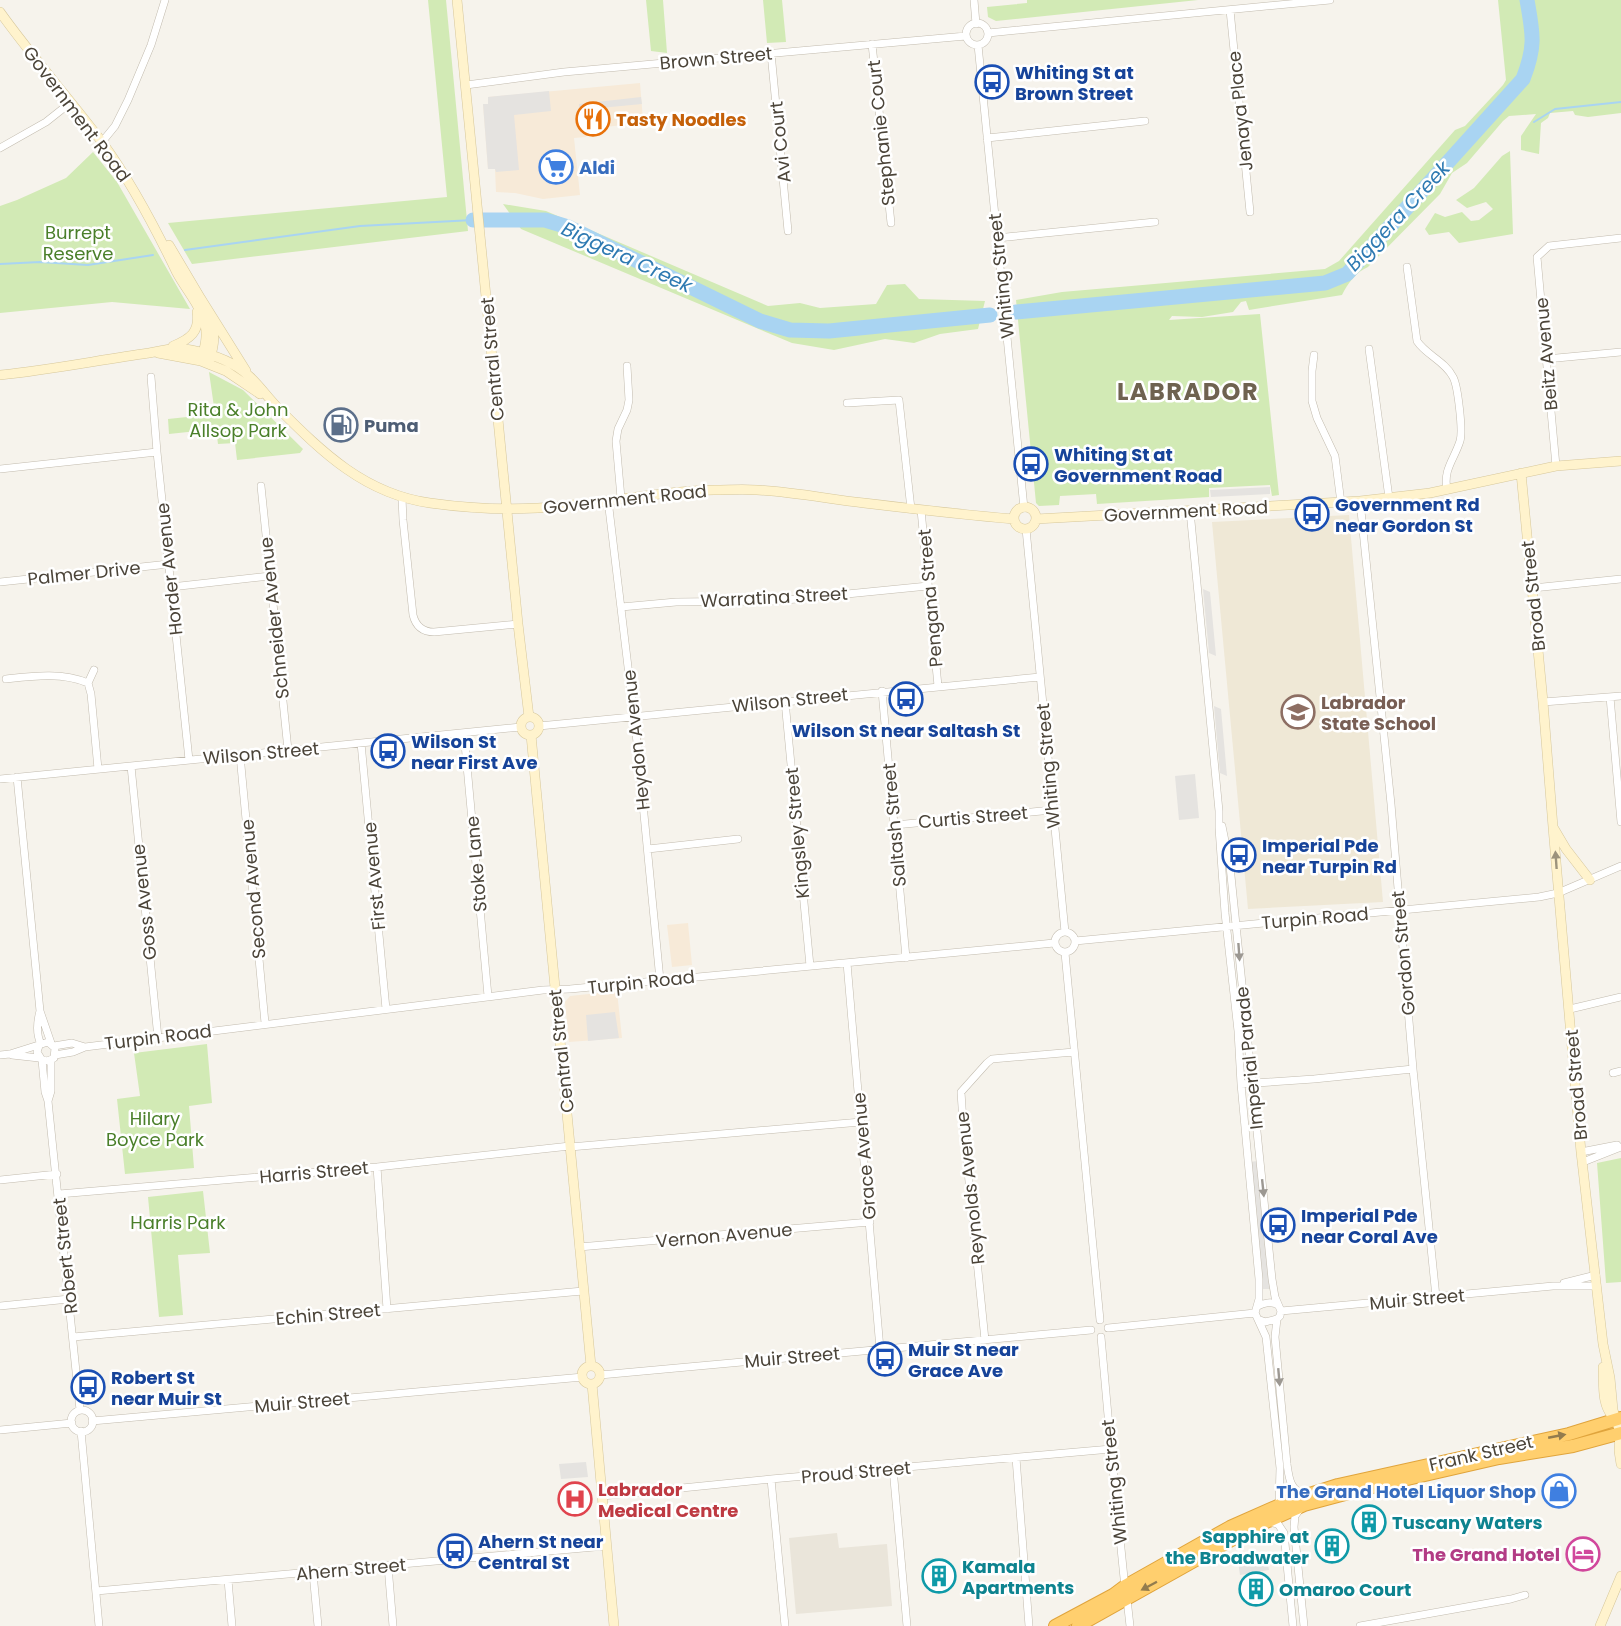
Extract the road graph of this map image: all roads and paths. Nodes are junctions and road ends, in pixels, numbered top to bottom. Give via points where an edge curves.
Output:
1 (165, 0) edge
2 (457, 0) edge
3 (974, 0) edge
4 (1330, 0) edge
5 (1276, 3) edge
6 (1230, 10) junction
7 (0, 12) edge
8 (976, 24) junction
9 (988, 33) junction
10 (966, 36) junction
11 (872, 44) junction
12 (978, 45) junction
13 (771, 53) junction
14 (466, 85) junction
15 (70, 103) junction
16 (1145, 121) dead end
17 (987, 138) junction
18 (102, 142) junction
19 (0, 148) edge
20 (1250, 212) dead end
21 (1155, 222) dead end
22 (891, 223) dead end
23 (789, 231) dead end
24 (997, 238) junction
25 (1621, 238) edge
26 (1407, 267) dead end
27 (197, 300) junction
28 (171, 347) junction
29 (1369, 349) dead end
30 (152, 352) junction
31 (1621, 352) edge
32 (1314, 356) dead end
33 (206, 359) junction
34 (1546, 359) junction
35 (627, 366) dead end
36 (0, 375) edge
37 (249, 376) junction
38 (151, 377) dead end
39 (270, 400) junction
40 (847, 403) dead end
41 (157, 452) junction
42 (1621, 461) edge
43 (1556, 466) junction
44 (0, 469) edge
45 (1521, 473) junction
46 (261, 486) dead end
47 (1447, 490) junction
48 (402, 498) junction
49 (621, 498) junction
50 (1389, 498) junction
51 (608, 500) junction
52 (1360, 501) junction
53 (1341, 503) junction
54 (507, 508) junction
55 (1024, 508) junction
56 (916, 510) junction
57 (1190, 511) junction
58 (1014, 519) junction
59 (1036, 519) junction
60 (1026, 529) junction
61 (169, 564) junction
62 (270, 576) junction
63 (1621, 579) edge
64 (0, 582) edge
65 (928, 585) junction
66 (171, 587) junction
67 (1533, 588) junction
68 (621, 607) junction
69 (518, 624) junction
70 (94, 670) dead end
71 (1040, 677) junction
72 (6, 679) dead end
73 (88, 683) junction
74 (938, 686) junction
75 (882, 692) junction
76 (1621, 696) edge
77 (1610, 697) junction
78 (785, 701) junction
79 (1543, 702) junction
80 (633, 716) junction
81 (529, 717) junction
82 (539, 726) junction
83 (521, 727) junction
84 (464, 733) junction
85 (531, 735) junction
86 (361, 743) junction
87 (288, 750) junction
88 (240, 755) junction
89 (189, 760) junction
90 (131, 766) junction
91 (98, 769) junction
92 (1619, 772) edge
93 (17, 777) junction
94 (0, 779) edge
95 (1052, 810) junction
96 (1219, 811) junction
97 (1621, 822) edge
98 (895, 825) junction
99 (1553, 826) junction
100 (738, 839) dead end
101 (648, 849) junction
102 (1621, 866) edge
103 (1590, 880) junction
104 (1558, 893) junction
105 (1400, 911) junction
106 (1236, 925) junction
107 (1227, 926) junction
108 (1065, 932) junction
109 (1075, 941) junction
110 (1054, 943) junction
111 (1065, 953) junction
112 (906, 958) junction
113 (847, 963) junction
114 (810, 966) junction
115 (660, 980) junction
116 (555, 989) junction
117 (488, 996) junction
118 (1621, 997) edge
119 (386, 1009) junction
120 (1570, 1009) junction
121 (40, 1011) junction
122 (265, 1023) junction
123 (158, 1038) junction
124 (52, 1044) junction
125 (40, 1045) junction
126 (86, 1047) junction
127 (1074, 1052) junction
128 (10, 1054) junction
129 (0, 1055) edge
130 (53, 1058) junction
131 (41, 1059) junction
132 (1413, 1069) junction
133 (1621, 1071) edge
134 (1612, 1073) dead end
135 (1241, 1084) junction
136 (1252, 1084) junction
137 (48, 1101) junction
138 (861, 1122) junction
139 (1621, 1146) edge
140 (570, 1147) junction
141 (1260, 1152) junction
142 (1247, 1153) junction
143 (1582, 1157) junction
144 (377, 1167) junction
145 (57, 1174) junction
146 (0, 1180) edge
147 (58, 1194) junction
148 (870, 1222) junction
149 (579, 1247) junction
150 (1596, 1275) junction
151 (1553, 1286) junction
152 (1597, 1286) junction
153 (583, 1291) junction
154 (1436, 1297) junction
155 (69, 1299) junction
156 (0, 1305) edge
157 (1279, 1308) junction
158 (387, 1309) junction
159 (1258, 1313) junction
160 (1277, 1319) junction
161 (1100, 1320) junction
162 (1108, 1328) junction
163 (1091, 1330) junction
164 (73, 1337) junction
165 (1101, 1337) junction
166 (985, 1340) junction
167 (880, 1349) junction
168 (591, 1366) junction
169 (600, 1375) junction
170 (583, 1377) junction
171 (592, 1384) junction
172 (1276, 1397) junction
173 (80, 1410) junction
174 (1618, 1419) edge
175 (92, 1421) junction
176 (72, 1423) junction
177 (0, 1430) edge
178 (81, 1431) junction
179 (1621, 1434) edge
180 (1111, 1449) junction
181 (1016, 1458) junction
182 (1621, 1464) edge
183 (892, 1468) junction
184 (771, 1479) junction
185 (1313, 1493) junction
186 (602, 1496) junction
187 (1304, 1505) junction
188 (1273, 1507) junction
189 (1266, 1522) junction
190 (606, 1546) junction
191 (387, 1566) junction
192 (313, 1572) junction
193 (1621, 1576) edge
194 (228, 1580) junction
195 (96, 1591) junction
196 (1126, 1592) junction
197 (1525, 1595) dead end
198 (99, 1626) edge
199 (232, 1626) edge
200 (318, 1626) edge
201 (393, 1626) edge
202 (614, 1626) edge
203 (785, 1626) edge
204 (907, 1626) edge
205 (1029, 1626) edge
206 (1055, 1626) edge
207 (1078, 1626) edge
208 (1130, 1626) edge
209 (1293, 1626) edge
210 (1304, 1626) edge
211 (1360, 1626) edge
212 (1600, 1626) edge

1 - 18 street via 128,100
2 - 14 main road, Central Street
3 - 8 street
4 - 5 street
5 - 6 street
6 - 9 street
6 - 20 street, Jenaya Place
7 - 15 main road, Government Road
8 - 9 street
8 - 10 street via 969,27
9 - 12 street via 986,41
10 - 11 street, Brown Street
10 - 12 street
11 - 13 street, Brown Street
11 - 22 street, Stephanie Court
12 - 17 street, Whiting Street
13 - 14 street, Brown Street
13 - 23 street, Avi Court
14 - 54 main road, Central Street
15 - 18 main road, Government Road
15 - 19 street
16 - 17 street
17 - 24 street, Whiting Street
18 - 27 main road, Government Road via 167,240
21 - 24 street
24 - 55 street, Whiting Street
25 - 34 street, Beitz Avenue via 1549,246 1537,257
26 - 47 street via 1417,341 1444,365 1456,384 1461,438 1446,474
27 - 28 main road, Government Road via 194,333
27 - 33 main road, Government Road via 213,328 214,342
27 - 37 main road, Government Road
28 - 30 main road
28 - 33 main road via 189,349
29 - 50 street
30 - 33 main road
30 - 36 main road
31 - 34 street
32 - 53 street via 1314,410 1335,456
33 - 37 main road, Government Road via 228,361
33 - 39 main road, Government Road
34 - 43 street, Beitz Avenue
35 - 49 street via 629,400 616,441
37 - 39 main road, Government Road
38 - 41 street, Horder Avenue
39 - 48 main road, Government Road via 341,466
40 - 56 street, Pengana Street via 899,400
41 - 44 street
41 - 61 street, Horder Avenue
42 - 43 main road, Government Road
43 - 45 main road, Government Road
45 - 47 main road, Government Road
45 - 67 main road, Broad Street
46 - 62 street, Schneider Avenue
47 - 50 main road, Government Road
48 - 54 main road, Government Road
48 - 69 street via 413,615 418,627 434,632
49 - 51 main road, Government Road
49 - 56 main road, Government Road via 750,490
50 - 52 main road, Government Road
51 - 54 main road, Government Road
51 - 68 street, Heydon Avenue
52 - 53 main road, Government Road
52 - 105 street, Gordon Street
53 - 57 main road, Government Road
54 - 69 main road, Central Street
55 - 58 main road via 1018,510
55 - 59 main road via 1033,512
56 - 58 main road, Government Road
56 - 65 street, Pengana Street
57 - 59 main road, Government Road
57 - 96 street, Imperial Parade
58 - 60 main road via 1018,527
59 - 60 main road
60 - 71 street, Whiting Street
61 - 64 street, Palmer Drive
61 - 66 street, Horder Avenue
62 - 66 street
62 - 87 street, Schneider Avenue
63 - 67 street
65 - 68 street, Warratina Street via 776,601
65 - 74 street, Pengana Street
66 - 89 street, Horder Avenue
67 - 79 main road, Broad Street
68 - 80 street, Heydon Avenue
69 - 81 main road, Central Street
70 - 73 street
71 - 74 street, Wilson Street
71 - 95 street, Whiting Street
72 - 73 street via 46,675
73 - 91 street
74 - 75 street, Wilson Street
75 - 78 street, Wilson Street
75 - 98 street, Saltash Street
76 - 77 street
77 - 79 street
77 - 92 street
78 - 80 street, Wilson Street
78 - 114 street, Kingsley Street
79 - 99 main road, Broad Street
80 - 82 street, Wilson Street
80 - 101 street, Heydon Avenue
81 - 82 main road via 535,718
81 - 83 main road
82 - 85 main road
83 - 84 street, Wilson Street
83 - 85 main road
84 - 86 street, Wilson Street
84 - 117 street, Stoke Lane
85 - 116 main road, Central Street
86 - 87 street, Wilson Street
86 - 119 street, First Avenue
87 - 88 street, Wilson Street
88 - 89 street, Wilson Street
88 - 122 street, Second Avenue
89 - 90 street, Wilson Street
90 - 91 street, Wilson Street
90 - 123 street, Goss Avenue
91 - 93 street, Wilson Street
92 - 97 street
93 - 94 street, Wilson Street
93 - 121 street
95 - 98 street, Curtis Street
95 - 108 street, Whiting Street
96 - 106 street, Imperial Parade
96 - 107 street, Imperial Parade
98 - 112 street, Saltash Street
99 - 103 main road, Broad Street
104 -> 99 main road, Broad Street
100 - 101 street
101 - 115 street, Heydon Avenue
102 - 103 street, Turpin Road
103 - 104 street, Turpin Road
104 - 105 street, Turpin Road
104 - 120 main road, Broad Street
105 - 106 street, Turpin Road
105 - 132 street, Gordon Street
106 - 107 street, Turpin Road
106 -> 136 street, Imperial Parade
107 - 109 street, Turpin Road
107 - 135 street, Imperial Parade
108 - 109 street
108 - 110 street via 1057,935
109 - 111 street
110 - 111 street
110 - 112 street, Turpin Road
111 - 127 street
112 - 113 street, Turpin Road
113 - 114 street, Turpin Road
113 - 138 street, Grace Avenue
114 - 115 street, Turpin Road
115 - 116 street, Turpin Road
116 - 117 street, Turpin Road
116 - 140 main road, Central Street
117 - 119 street, Turpin Road
118 - 120 street
119 - 122 street, Turpin Road
120 - 143 main road, Broad Street
121 - 124 street
121 - 125 street
122 - 123 street, Turpin Road
123 - 126 street, Turpin Road
124 - 125 street
124 - 126 street, Turpin Road
124 - 130 street via 56,1048
125 - 128 street
125 - 131 street via 37,1052
126 - 130 street, Turpin Road
127 - 161 street
127 - 166 street, Reynolds Avenue via 992,1059 961,1092
128 - 129 street
128 - 131 street
130 - 131 street
130 - 137 street, Robert Street
131 - 137 street, Robert Street
132 - 136 street
132 - 154 street, Gordon Street
133 - 134 street
135 - 136 street
135 - 142 street, Imperial Parade
136 - 141 street, Imperial Parade
137 - 145 street, Robert Street
138 - 140 street, Harris Street
138 - 148 street, Grace Avenue
139 - 143 street
140 - 144 street, Harris Street
140 - 149 main road, Central Street
141 - 142 street
141 -> 157 street, Imperial Parade via 1272,1279
142 - 159 street, Imperial Parade via 1259,1279
143 - 150 main road, Broad Street
144 - 147 street, Harris Street
144 - 158 street
145 - 146 street
145 - 147 street, Robert Street
147 - 155 street, Robert Street
148 - 149 street, Vernon Avenue
148 - 167 street, Grace Avenue
149 - 153 main road, Central Street
150 - 151 street, Muir Street
150 - 152 main road, Broad Street
151 - 152 street, Muir Street
151 - 154 street, Muir Street
152 - 174 main road, Broad Street via 1605,1403
153 - 158 street, Echin Street
153 - 168 main road, Central Street
154 - 157 street, Muir Street
155 - 156 street
155 - 164 street, Robert Street
157 - 159 street via 1268,1303
157 - 160 street
158 - 164 street, Echin Street
159 - 160 street via 1265,1322
159 - 162 street
159 - 172 street, Imperial Parade
160 -> 172 street, Imperial Parade
161 - 162 street
161 - 163 street via 1094,1322
162 - 165 street
163 - 165 street
163 - 166 street, Muir Street
164 - 173 street, Robert Street
165 - 180 street, Whiting Street
166 - 167 street, Muir Street
167 - 169 street, Muir Street
168 - 169 main road
168 - 170 main road via 585,1369
169 - 171 main road
170 - 171 main road
170 - 175 street, Muir Street
171 - 186 main road
172 - 185 street, Imperial Parade via 1289,1479 1298,1492
172 - 188 street, Imperial Parade via 1280,1468 1279,1503
173 - 175 street via 90,1413
173 - 176 street via 74,1414
174 - 179 main road, Broad Street
185 -> 174 highway, Frank Street via 1569,1434
175 - 178 street via 89,1429
176 - 177 street
176 - 178 street
178 - 195 street
179 - 182 main road, Broad Street
179 - 187 highway, Frank Street via 1490,1460
180 - 181 street, Proud Street
180 - 196 street, Whiting Street
181 - 183 street, Proud Street
181 - 205 street
183 - 184 street, Proud Street
183 - 204 street
184 - 186 street, Proud Street
184 - 203 street
185 - 188 highway, Frank Street
186 - 190 main road
187 - 189 highway, Frank Street
187 - 210 street via 1294,1522
188 - 196 highway, Frank Street via 1230,1527
189 -> 196 highway, Frank Street
189 - 209 street via 1278,1524 1284,1533
190 - 191 street, Ahern Street
190 - 202 main road
191 - 192 street, Ahern Street
191 - 201 street
192 - 194 street, Ahern Street
192 - 200 street
193 - 212 main road
194 - 195 street, Ahern Street
194 - 199 street
195 - 198 street
196 - 206 highway, Frank Street
196 - 207 highway, Frank Street
196 - 208 street, Whiting Street
197 - 211 street

